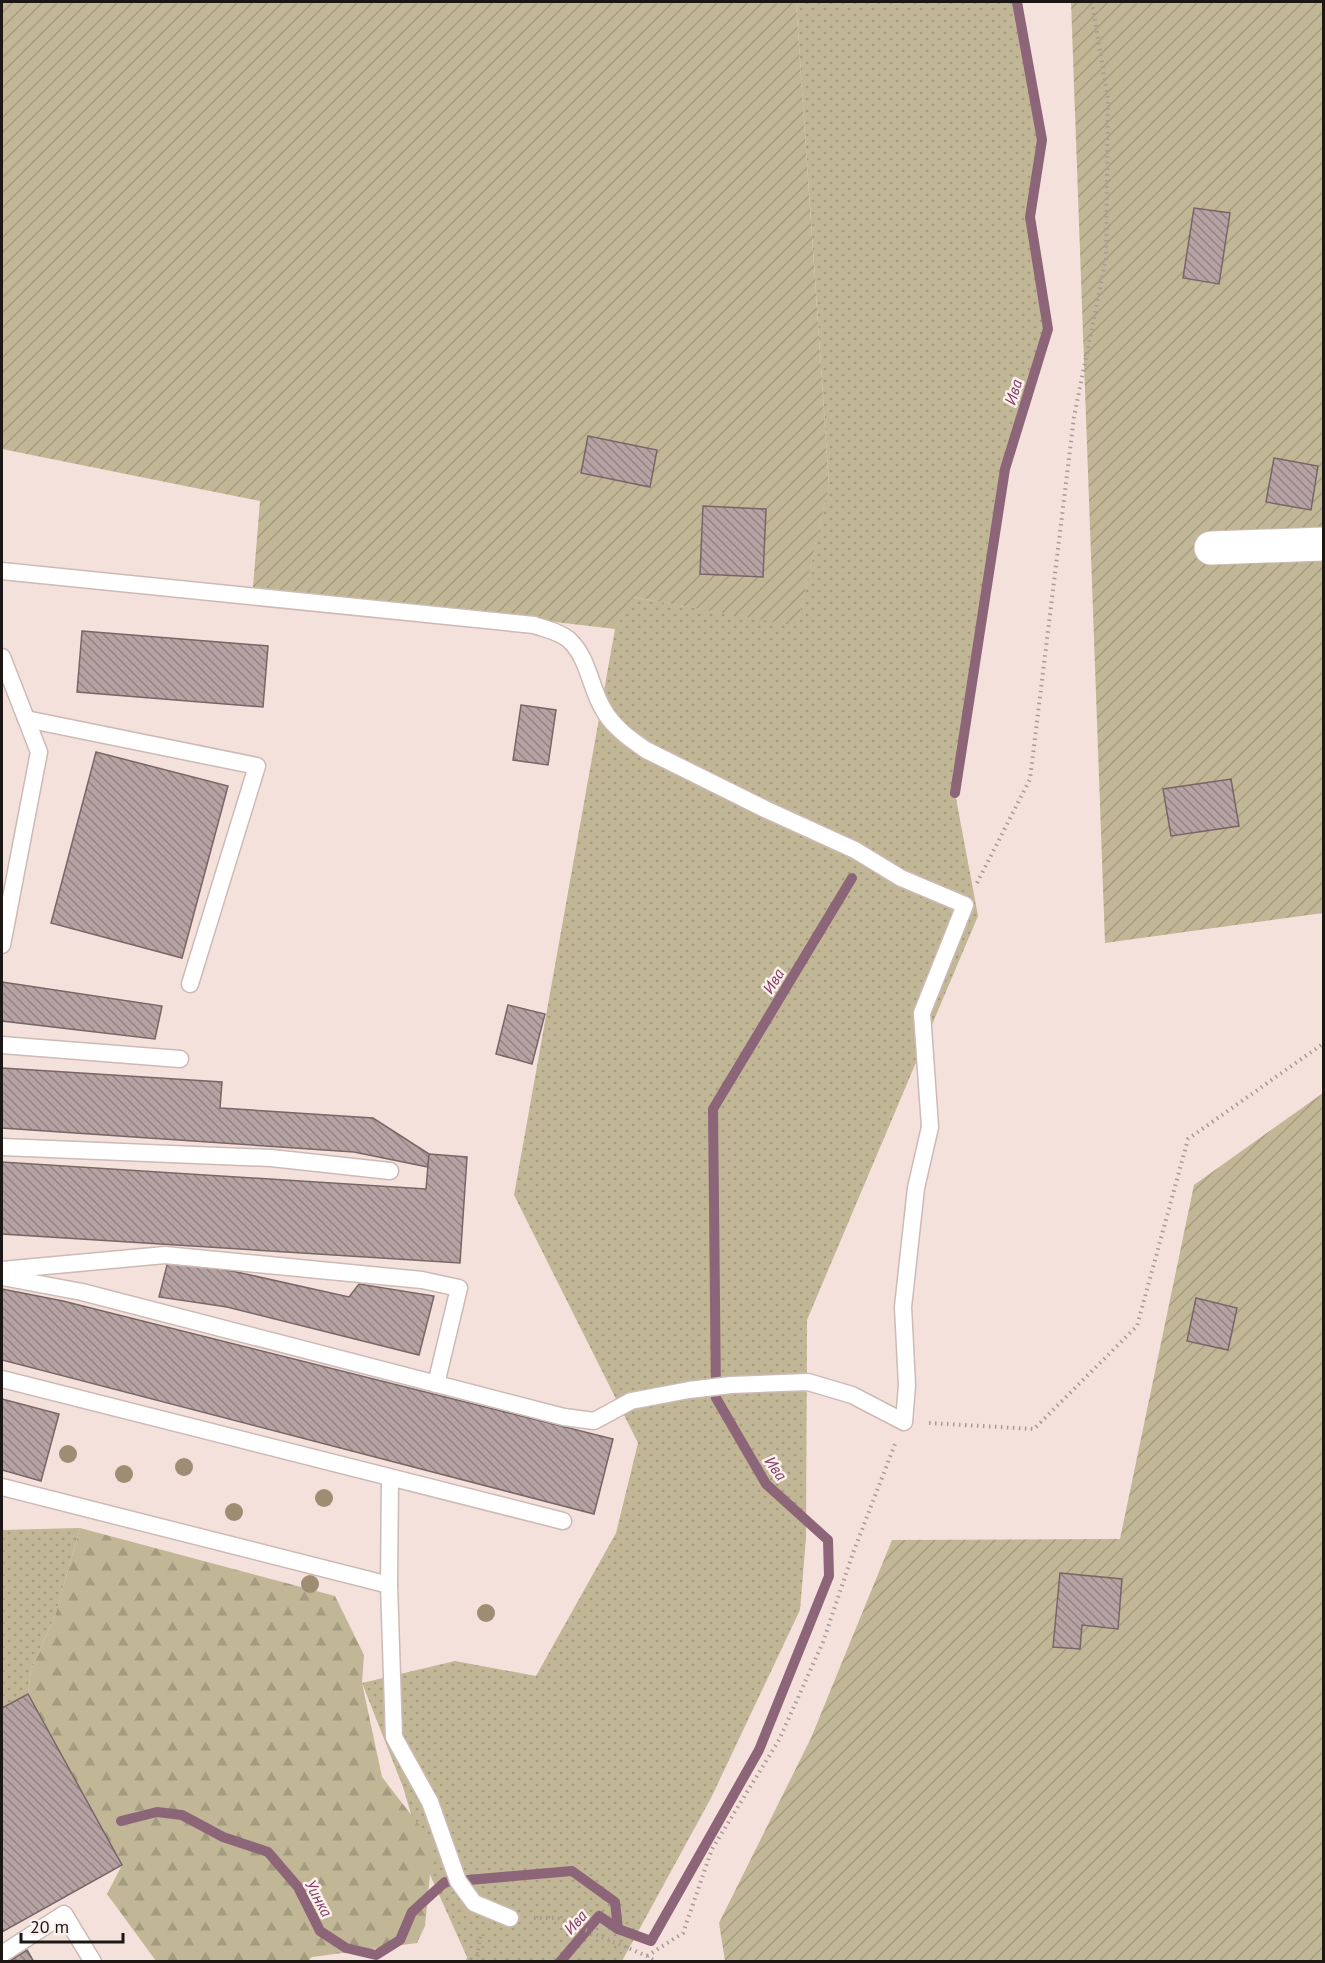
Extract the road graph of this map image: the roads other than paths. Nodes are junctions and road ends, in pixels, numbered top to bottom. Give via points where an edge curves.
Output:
1 (1323, 544) edge
2 (1211, 548) dead end
3 (2, 571) edge
4 (2, 657) edge
5 (26, 719) junction
6 (2, 945) edge
7 (190, 984) dead end
8 (2, 1045) edge
9 (180, 1059) dead end
10 (2, 1147) edge
11 (390, 1171) dead end
12 (2, 1270) edge
13 (2, 1276) edge
14 (2, 1378) edge
15 (436, 1384) junction
16 (390, 1478) junction
17 (2, 1487) edge
18 (563, 1521) dead end
19 (389, 1585) junction
20 (510, 1918) dead end
21 (2, 1954) edge
22 (93, 1962) edge

1 - 2 street
3 - 15 lane via 554,631 578,651 603,709 628,738 666,761 855,850 901,878 965,905 922,1013 930,1127 916,1188 903,1307 907,1385 903,1422 852,1395 808,1382 689,1390 631,1401 594,1421
4 - 5 lane
5 - 6 lane via 39,752
5 - 7 lane via 257,766
8 - 9 lane
10 - 11 lane via 271,1158
12 - 15 lane via 165,1255 422,1280 459,1288
13 - 15 lane via 82,1292
14 - 16 lane
16 - 18 lane
16 - 19 lane
17 - 19 lane
19 - 20 lane via 394,1737 430,1802 458,1881 474,1903
21 - 22 lane via 64,1914

